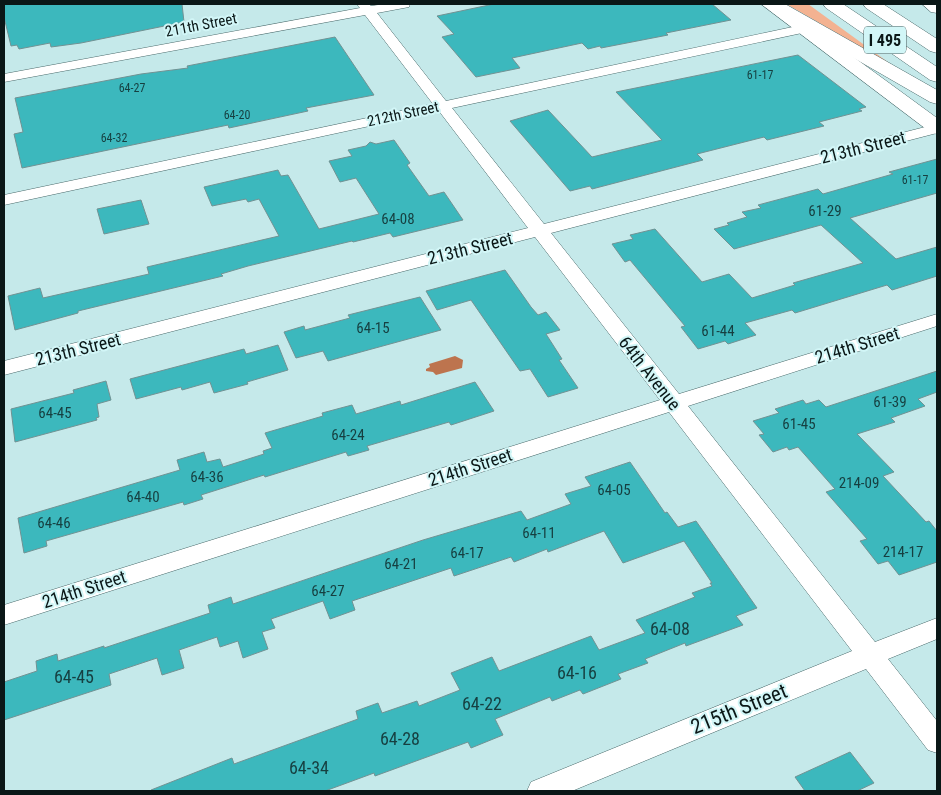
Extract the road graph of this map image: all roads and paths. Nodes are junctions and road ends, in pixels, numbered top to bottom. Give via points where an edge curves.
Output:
1 (404, 4) edge
2 (772, 4) edge
3 (832, 4) edge
4 (872, 4) edge
5 (899, 4) edge
6 (931, 4) edge
7 (365, 7) edge
8 (937, 8) edge
9 (802, 29) junction
10 (937, 32) edge
11 (937, 47) edge
12 (937, 76) edge
13 (4, 78) edge
14 (937, 98) edge
15 (442, 106) junction
16 (937, 128) edge
17 (4, 200) edge
18 (539, 230) junction
19 (937, 320) edge
20 (4, 368) edge
21 (673, 403) junction
22 (4, 615) edge
23 (937, 628) edge
24 (870, 655) junction
25 (937, 742) edge
26 (541, 791) edge

1 - 7 street, 211th Street
2 - 9 main road
2 - 14 main road
3 - 12 main road, I 495
4 - 11 main road, I 495
5 - 10 main road
6 - 8 main road
7 - 13 street, 211th Street
7 - 15 street, 64th Avenue
9 - 15 street, 212th Street
9 - 16 main road
15 - 17 street, 212th Street
15 - 18 street, 64th Avenue
16 - 18 street, 213th Street
18 - 20 street, 213th Street
18 - 21 street, 64th Avenue
19 - 21 street, 214th Street
21 - 22 street, 214th Street
21 - 24 street, 64th Avenue
23 - 24 street, 215th Street
24 - 25 street, 64th Avenue
24 - 26 street, 215th Street

